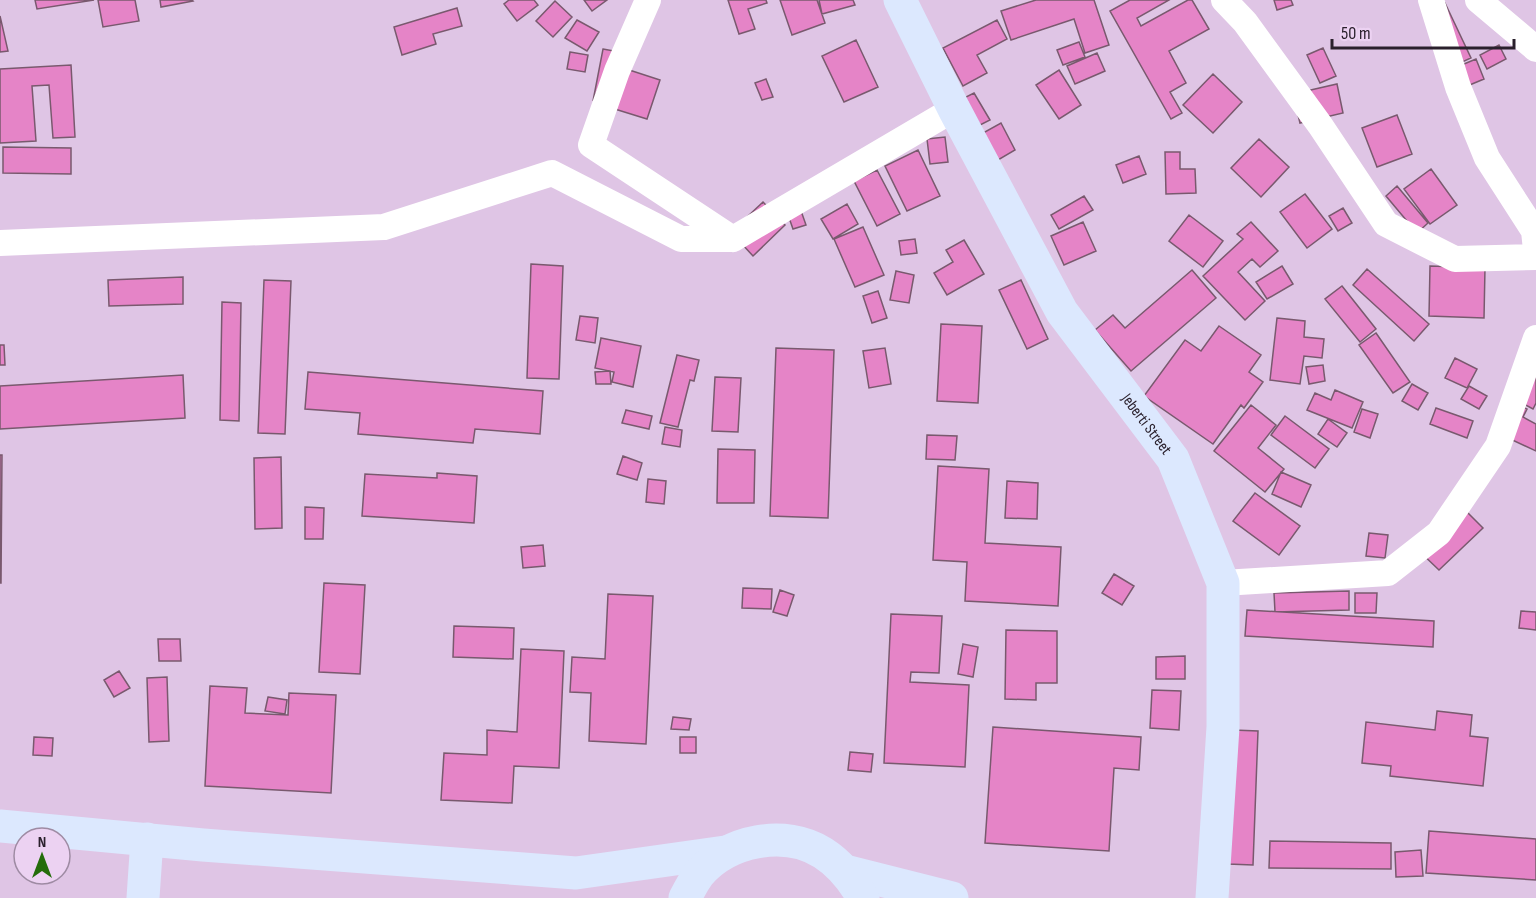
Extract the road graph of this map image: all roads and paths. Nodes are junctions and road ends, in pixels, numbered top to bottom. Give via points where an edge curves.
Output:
1 (648, 0) edge
2 (900, 0) edge
3 (1224, 0) edge
4 (1431, 0) edge
5 (1478, 0) edge
6 (1536, 49) edge
7 (954, 109) junction
8 (733, 239) junction
9 (0, 243) edge
10 (1536, 250) edge
11 (1536, 257) edge
12 (1536, 338) edge
13 (1223, 583) junction
14 (0, 826) edge
15 (147, 839) junction
16 (725, 852) junction
17 (854, 885) edge
18 (937, 896) edge
19 (143, 898) edge
20 (685, 898) edge
21 (1212, 898) edge

1 - 8 street via 591,145
2 - 7 main road, Jeberti Street
3 - 11 street via 1245,22 1320,125 1386,224 1455,259
4 - 10 street via 1458,87 1487,158 1534,231
5 - 6 street
7 - 8 street
7 - 13 main road, Jeberti Street via 1062,312 1173,459
8 - 9 street via 681,239 552,173 384,227
12 - 13 street via 1498,446 1431,540 1388,573
13 - 21 main road, Jeberti Street via 1223,727
14 - 15 main road
15 - 16 main road via 576,873
15 - 19 main road
16 - 17 main road via 757,841 790,841 822,852
16 - 20 main road via 699,874
17 - 18 main road

